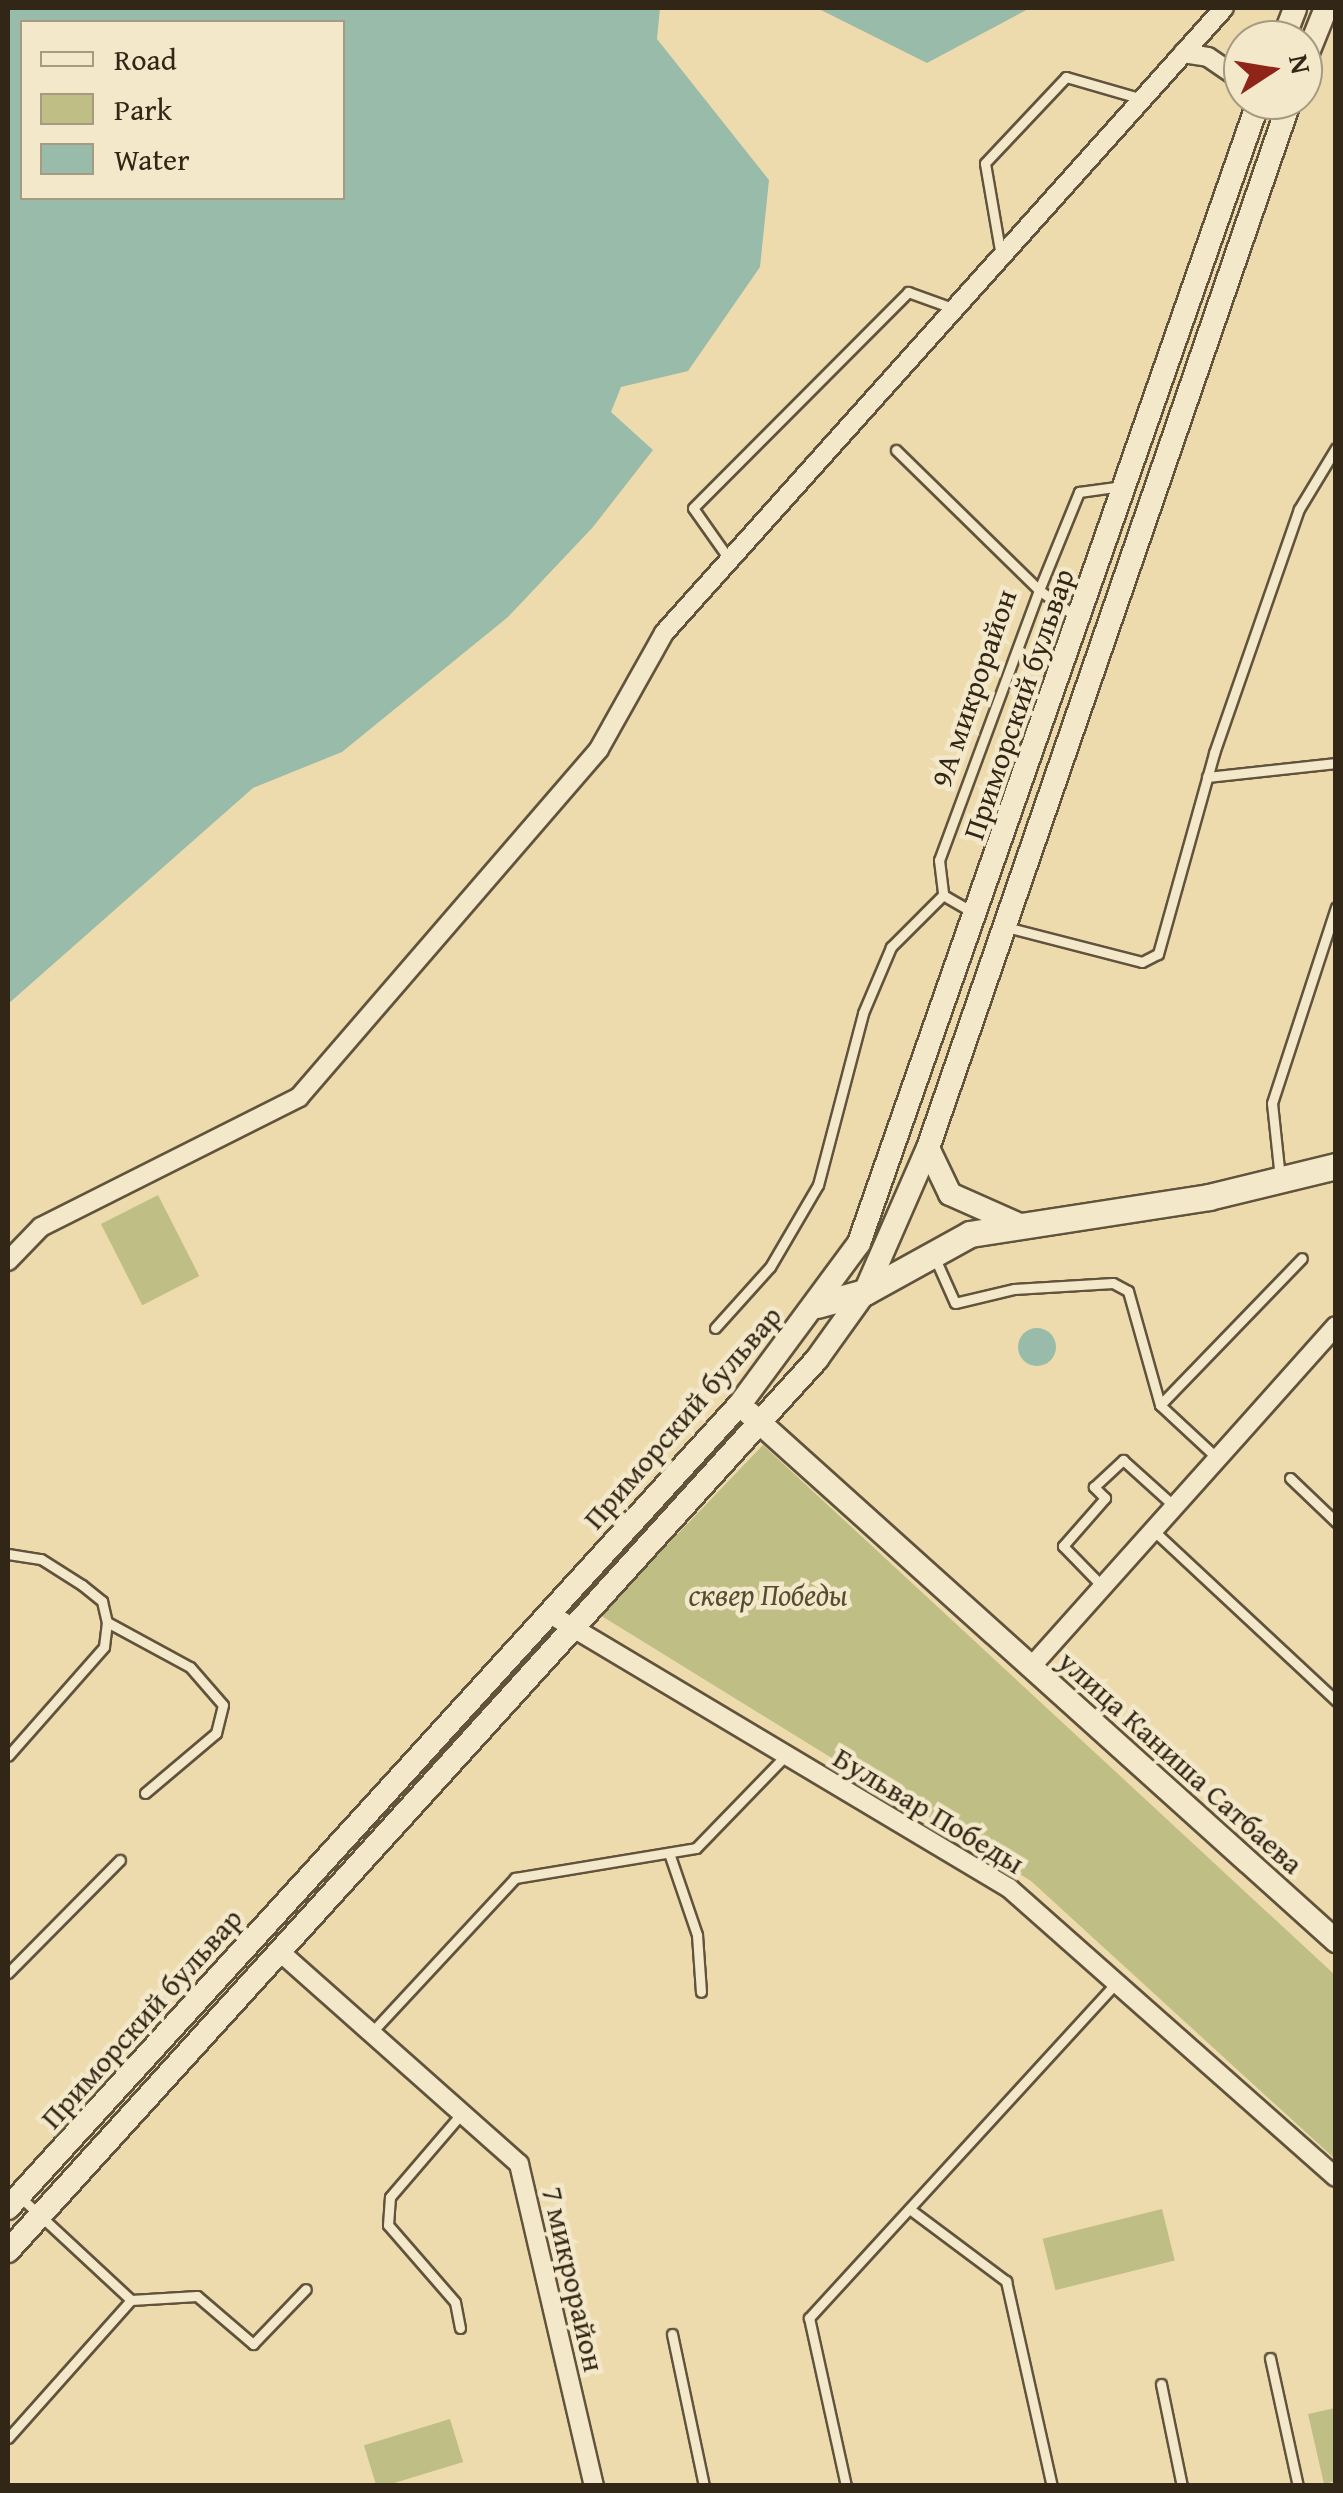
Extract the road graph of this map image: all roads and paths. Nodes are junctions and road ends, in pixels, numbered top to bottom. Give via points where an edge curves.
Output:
1 (1224, 8) edge
2 (1183, 54) junction
3 (1223, 67) edge
4 (1142, 100) junction
5 (1250, 120) edge
6 (1283, 120) edge
7 (1002, 257) junction
8 (954, 309) junction
9 (1336, 448) edge
10 (896, 450) dead end
11 (1124, 486) junction
12 (730, 560) junction
13 (1039, 590) junction
14 (1079, 619) junction
15 (1336, 763) edge
16 (1208, 777) junction
17 (942, 895) junction
18 (1336, 907) edge
19 (978, 914) junction
20 (1006, 927) junction
21 (928, 1148) junction
22 (1336, 1166) edge
23 (1280, 1180) junction
24 (1020, 1224) junction
25 (931, 1249) junction
26 (1302, 1258) dead end
27 (8, 1261) edge
28 (865, 1292) junction
29 (817, 1305) junction
30 (1336, 1326) edge
31 (716, 1328) dead end
32 (740, 1404) junction
33 (1160, 1405) junction
34 (758, 1422) junction
35 (1216, 1457) junction
36 (1290, 1478) dead end
37 (1173, 1505) junction
38 (1336, 1522) edge
39 (1152, 1529) junction
40 (8, 1554) edge
41 (1102, 1586) junction
42 (550, 1614) junction
43 (107, 1622) junction
44 (572, 1628) junction
45 (1031, 1667) junction
46 (1336, 1700) edge
47 (786, 1755) junction
48 (8, 1756) edge
49 (145, 1793) dead end
50 (669, 1853) junction
51 (120, 1860) dead end
52 (1336, 1941) edge
53 (279, 1951) junction
54 (8, 1973) edge
55 (1116, 1983) junction
56 (701, 1992) dead end
57 (372, 2032) junction
58 (462, 2113) junction
59 (1336, 2177) edge
60 (13, 2202) edge
61 (911, 2210) junction
62 (40, 2216) junction
63 (8, 2251) edge
64 (306, 2288) dead end
65 (132, 2300) junction
66 (460, 2328) dead end
67 (672, 2334) dead end
68 (1270, 2358) dead end
69 (1161, 2384) dead end
70 (8, 2438) edge
71 (594, 2486) edge
72 (704, 2486) edge
73 (846, 2486) edge
74 (1052, 2486) edge
75 (1182, 2486) edge
76 (1298, 2486) edge

1 - 2 street
2 - 3 street via 1208,57
2 - 4 street
4 - 7 street
4 - 7 lane via 1066,77 985,163
5 - 11 street, Приморский бульвар
6 - 20 street, Приморский бульвар
7 - 8 street
8 - 12 street
8 - 12 lane via 908,292 693,508
9 - 16 lane via 1299,509
10 - 13 lane, 9А микрорайон
11 - 13 lane via 1079,492
11 - 14 street, Приморский бульвар
12 - 27 street via 664,633 599,749 299,1097 41,1227
13 - 14 lane
13 - 17 lane, 9А микрорайон via 939,860
14 - 19 street, Приморский бульвар
15 - 16 lane
16 - 20 lane via 1158,954 1142,962
17 - 19 lane
17 - 31 lane via 891,946 863,1013 818,1186 770,1268
18 - 23 lane via 1272,1103
19 - 29 street, Приморский бульвар via 888,1178
20 - 21 street, Приморский бульвар
21 - 24 street via 950,1194
21 - 28 street, Приморский бульвар
22 - 23 main road
23 - 24 main road
24 - 25 main road
25 - 28 main road
25 - 33 lane via 954,1303 1014,1288 1113,1283 1128,1291
26 - 33 lane
28 - 29 main road
28 - 34 street, Приморский бульвар
29 - 32 street, Приморский бульвар
30 - 35 street
32 - 34 street, улица Каниша Сатбаева
32 - 42 street, Приморский бульвар
33 - 35 lane
34 - 44 street, Приморский бульвар
34 - 45 street, улица Каниша Сатбаева
35 - 37 street
36 - 38 lane
37 - 39 street
37 - 41 lane via 1123,1460 1094,1486 1105,1498 1064,1546
39 - 41 street
39 - 46 lane
40 - 43 lane via 42,1559 82,1585 102,1601
41 - 45 street
42 - 44 street, Бульвар Победы
42 - 60 street, Приморский бульвар
43 - 48 lane via 104,1647
43 - 49 lane via 190,1667 223,1705 216,1733
44 - 47 street, Бульвар Победы
44 - 53 street, Приморский бульвар
45 - 52 street, улица Каниша Сатбаева
47 - 50 lane via 696,1848
47 - 55 street, Бульвар Победы via 1009,1888
50 - 56 lane via 696,1935
50 - 57 lane via 515,1878
51 - 54 lane
53 - 57 street, 7 микрорайон
53 - 62 street, Приморский бульвар
55 - 59 street, Бульвар Победы
55 - 61 lane
57 - 58 street, 7 микрорайон
58 - 66 lane via 390,2197 388,2225 455,2302
58 - 71 street, 7 микрорайон via 519,2164
60 - 62 lane
61 - 73 lane via 809,2318
61 - 74 lane via 1006,2282
62 - 63 street, Приморский бульвар
62 - 65 lane
64 - 65 lane via 253,2344 198,2296
65 - 70 lane
67 - 72 lane
68 - 76 lane
69 - 75 lane

